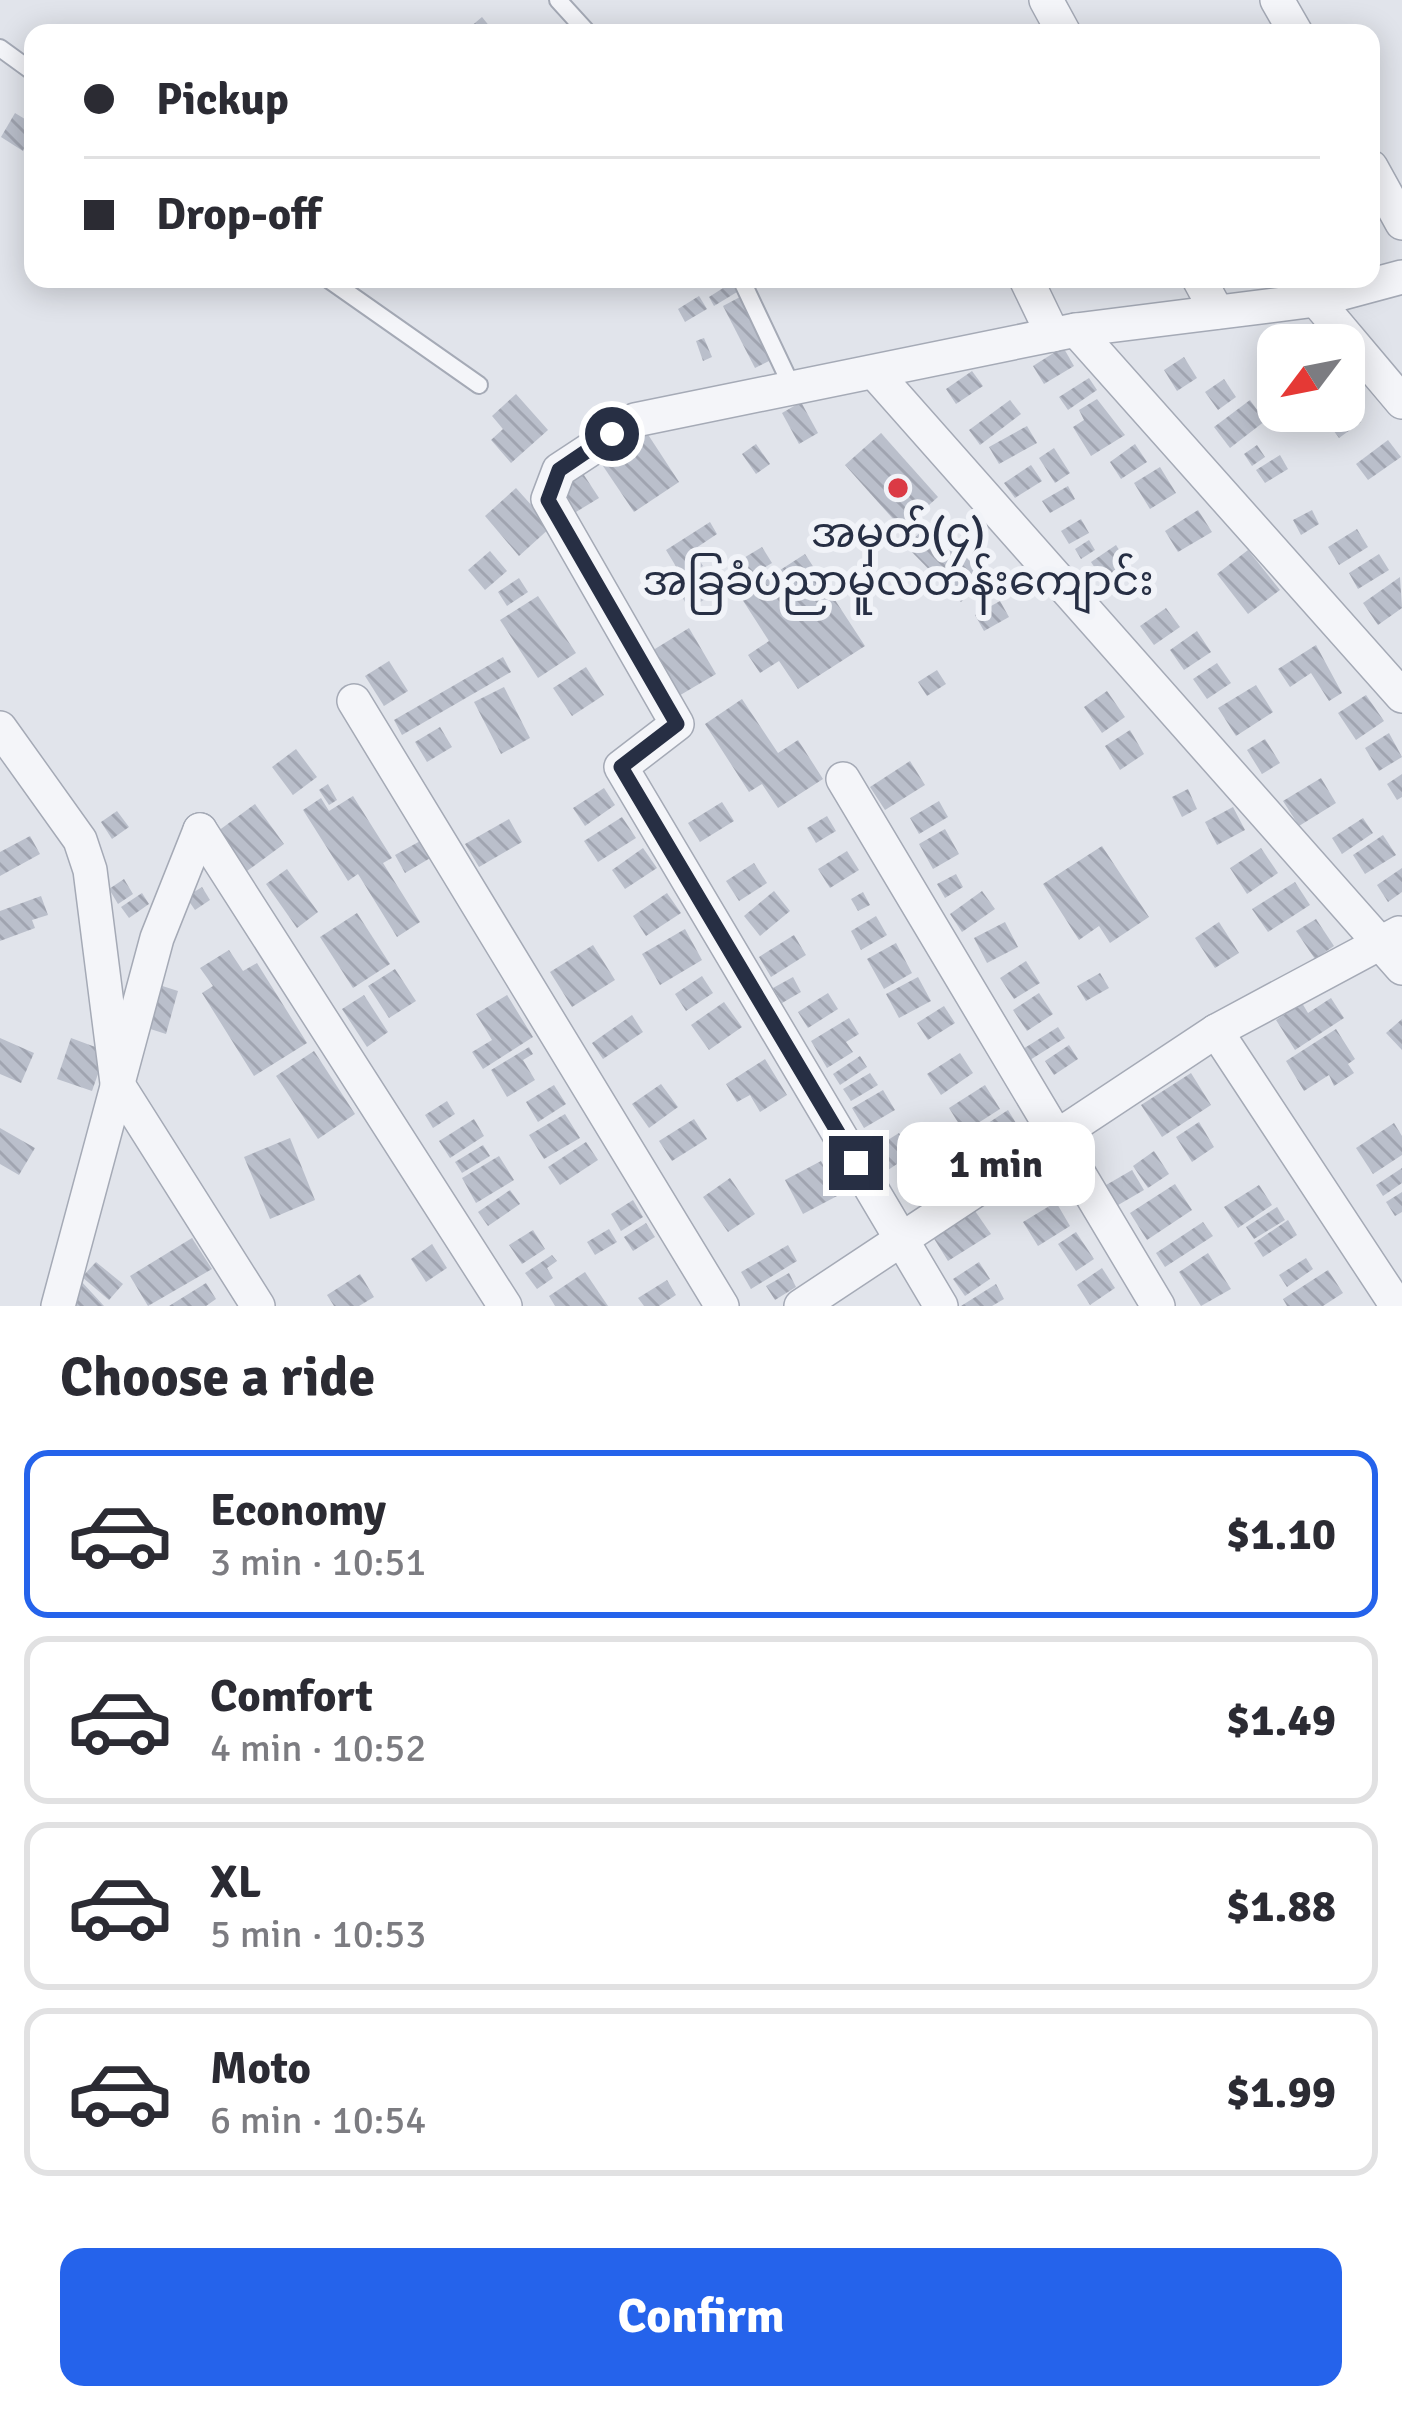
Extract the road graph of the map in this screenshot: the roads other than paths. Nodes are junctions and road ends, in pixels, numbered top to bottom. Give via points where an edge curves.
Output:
1 (558, 0) edge
2 (580, 24) edge
3 (1380, 183) edge
4 (1402, 223) edge
5 (341, 288) edge
6 (745, 288) edge
7 (1032, 288) edge
8 (1203, 288) edge
9 (1361, 288) edge
10 (1316, 300) junction
11 (1217, 312) junction
12 (1065, 333) junction
13 (876, 374) junction
14 (479, 386) dead end
15 (794, 392) junction
16 (1402, 402) edge
17 (1402, 696) edge
18 (354, 701) dead end
19 (0, 728) edge
20 (843, 779) dead end
21 (1396, 947) edge
22 (1216, 1031) junction
23 (117, 1083) junction
24 (1056, 1141) junction
25 (902, 1243) junction
26 (58, 1306) edge
27 (258, 1306) edge
28 (505, 1306) edge
29 (722, 1306) edge
30 (801, 1306) edge
31 (941, 1306) edge
32 (1158, 1306) edge
33 (1397, 1306) edge

1 - 2 lane
3 - 4 street
5 - 14 lane
6 - 15 lane
7 - 12 street
8 - 11 street
9 - 10 street
10 - 11 street
10 - 16 street
11 - 12 street
12 - 13 street
12 - 17 street
13 - 15 street
13 - 21 street
15 - 25 street via 635,420 559,470 548,500 677,724 621,767
18 - 29 street
19 - 23 street via 80,840 90,870
20 - 24 street
21 - 22 street
22 - 24 street
22 - 33 street
23 - 26 street
23 - 27 street
23 - 28 street via 157,938 200,830
24 - 25 street
24 - 32 street
25 - 30 street
25 - 31 street

